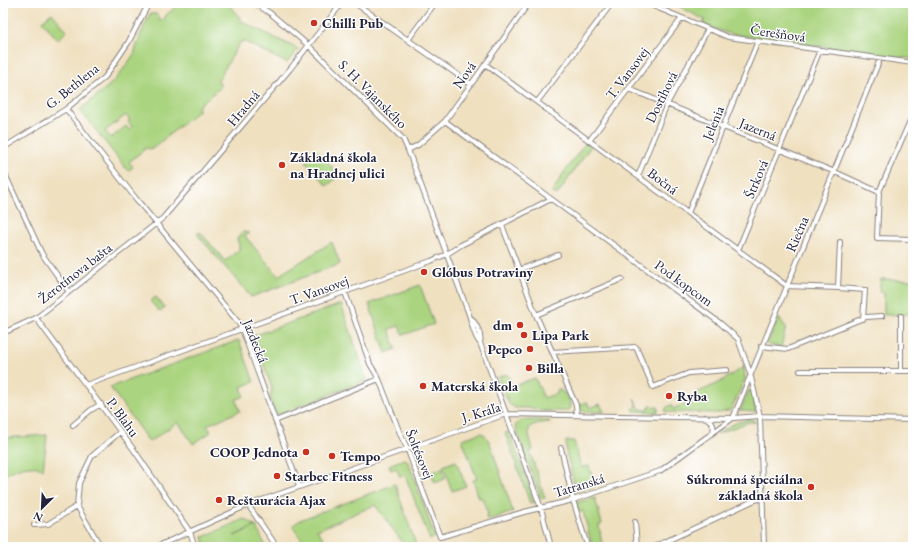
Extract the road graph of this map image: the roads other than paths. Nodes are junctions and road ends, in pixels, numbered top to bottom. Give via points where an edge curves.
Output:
1 (149, 3) edge
2 (254, 3) edge
3 (342, 3) edge
4 (355, 3) edge
5 (435, 3) edge
6 (529, 3) edge
7 (612, 3) edge
8 (646, 3) edge
9 (682, 18) junction
10 (708, 29) junction
11 (408, 40) junction
12 (758, 41) junction
13 (308, 45) junction
14 (820, 50) junction
15 (880, 58) junction
16 (913, 63) edge
17 (485, 64) junction
18 (471, 84) junction
19 (629, 89) junction
20 (537, 102) junction
21 (667, 104) junction
22 (66, 109) junction
23 (913, 114) edge
24 (445, 121) junction
25 (723, 127) junction
26 (589, 141) junction
27 (3, 148) edge
28 (408, 150) junction
29 (780, 150) junction
30 (3, 170) edge
31 (835, 172) junction
32 (638, 176) junction
33 (879, 192) junction
34 (551, 199) junction
35 (688, 213) junction
36 (157, 224) junction
37 (502, 225) junction
38 (913, 238) edge
39 (840, 242) dead end
40 (738, 250) junction
41 (447, 254) junction
42 (558, 255) dead end
43 (518, 270) junction
44 (622, 279) dead end
45 (787, 286) junction
46 (838, 288) junction
47 (69, 292) junction
48 (345, 292) junction
49 (536, 315) junction
50 (882, 316) dead end
51 (900, 316) dead end
52 (36, 318) junction
53 (863, 319) junction
54 (242, 329) junction
55 (3, 334) edge
56 (761, 346) junction
57 (552, 352) junction
58 (727, 370) dead end
59 (901, 371) junction
60 (913, 371) edge
61 (800, 372) dead end
62 (750, 373) junction
63 (380, 379) junction
64 (86, 385) junction
65 (101, 404) junction
66 (506, 414) junction
67 (576, 415) junction
68 (760, 416) junction
69 (704, 417) junction
70 (733, 418) junction
71 (913, 420) edge
72 (274, 421) junction
73 (73, 426) dead end
74 (120, 432) junction
75 (713, 432) junction
76 (407, 448) junction
77 (561, 448) dead end
78 (299, 486) junction
79 (763, 498) junction
80 (573, 500) junction
81 (248, 505) junction
82 (76, 506) junction
83 (541, 508) junction
84 (635, 522) dead end
85 (34, 525) dead end
86 (190, 532) junction
87 (440, 537) joint
88 (586, 542) dead end
89 (101, 547) edge
90 (156, 547) edge
91 (195, 547) edge
92 (277, 547) edge
93 (551, 547) edge
94 (636, 547) edge
95 (654, 547) edge
96 (764, 547) edge

1 - 22 street, G. Bethlena via 128,43 104,77
2 - 13 street, S. H. Vajanského
3 - 13 street, Hradná
4 - 11 street
5 - 11 street
6 - 17 street, Nová
7 - 20 street
8 - 9 street, Čerešňová
9 - 10 street, Čerešňová
9 - 19 street, T. Vansovej
10 - 12 street, Čerešňová via 728,37
10 - 21 street, Dostihová
11 - 18 street
12 - 14 street, Čerešňová
12 - 25 street, Jelenia
13 - 28 street, S. H. Vajanského via 402,139
13 - 36 street, Hradná via 190,188
14 - 15 street, Čerešňová
14 - 29 street, Štrková
15 - 16 street, Čerešňová
15 - 31 street, Riečna
17 - 18 street, Nová
17 - 20 street, Bočná
18 - 24 street, Nová
19 - 21 street, Jazerná
19 - 26 street, T. Vansovej
20 - 26 street, Bočná
21 - 25 street, Jazerná
21 - 32 street, Dostihová
22 - 27 street, G. Bethlena
22 - 36 street, Jazdecká
23 - 33 street
24 - 28 street, Nová via 418,145
24 - 34 street, Pod kopcom
25 - 29 street, Jazerná
25 - 35 street, Jelenia
26 - 32 street, Bočná
28 - 41 street, S. H. Vajanského
29 - 31 street, Jazerná
29 - 40 street, Štrková
30 - 47 street via 42,254
31 - 33 street, Jazerná
31 - 45 street, Riečna
32 - 35 street, Bočná
33 - 38 street via 877,238
34 - 37 street, T. Vansovej
34 - 62 street, Pod kopcom via 720,323 738,339
35 - 40 street, Bočná
36 - 47 street, Žerotínova bašta
36 - 54 street, Jazdecká
37 - 41 street, T. Vansovej
37 - 43 street
39 - 46 street
40 - 45 street, Bočná
41 - 48 street, T. Vansovej
41 - 66 street, S. H. Vajanského
42 - 43 street
43 - 49 street
44 - 49 street
45 - 46 street
45 - 56 street, Riečna
46 - 53 street via 864,290
47 - 52 street, Žerotínova bašta
48 - 54 street, T. Vansovej
48 - 63 street, Šoltésovej via 370,364
49 - 57 street
50 - 53 street
51 - 59 street
52 - 55 street, Žerotínova bašta
52 - 64 street, P. Blahu
53 - 56 street via 788,349
54 - 64 street, T. Vansovej
54 - 72 street, Jazdecká
56 - 62 street, Riečna
57 - 58 street via 636,347 653,387 689,373
57 - 67 street via 576,406
59 - 60 street
59 - 61 street
62 - 68 street, Pod kopcom
62 - 70 street, Riečna
63 - 72 street
63 - 76 street, Šoltésovej
64 - 65 street, P. Blahu
65 - 73 street
65 - 74 street, P. Blahu
66 - 67 street, J. Kráľa
66 - 76 street, J. Kráľa
66 - 83 street, S. H. Vajanského
67 - 69 street, J. Kráľa
68 - 70 street
68 - 71 street
68 - 79 street, Pod kopcom
69 - 70 street, J. Kráľa
69 - 75 street via 712,423
70 - 75 street, Tatranská
72 - 78 street, Jazdecká
74 - 82 street via 92,456 79,484
74 - 86 street, P. Blahu
75 - 80 street, Tatranská via 660,471
76 - 78 street, J. Kráľa
76 - 87 street, Šoltésovej
77 - 80 street
78 - 81 street, J. Kráľa
79 - 95 street
79 - 96 street, Pod kopcom
80 - 83 street, Tatranská
80 - 88 street
81 - 86 street, J. Kráľa
81 - 92 street
82 - 85 street via 48,524
82 - 89 street
83 - 87 street, Tatranská
83 - 93 street, S. H. Vajanského
84 - 94 street
86 - 90 street, J. Kráľa
86 - 91 street, P. Blahu

